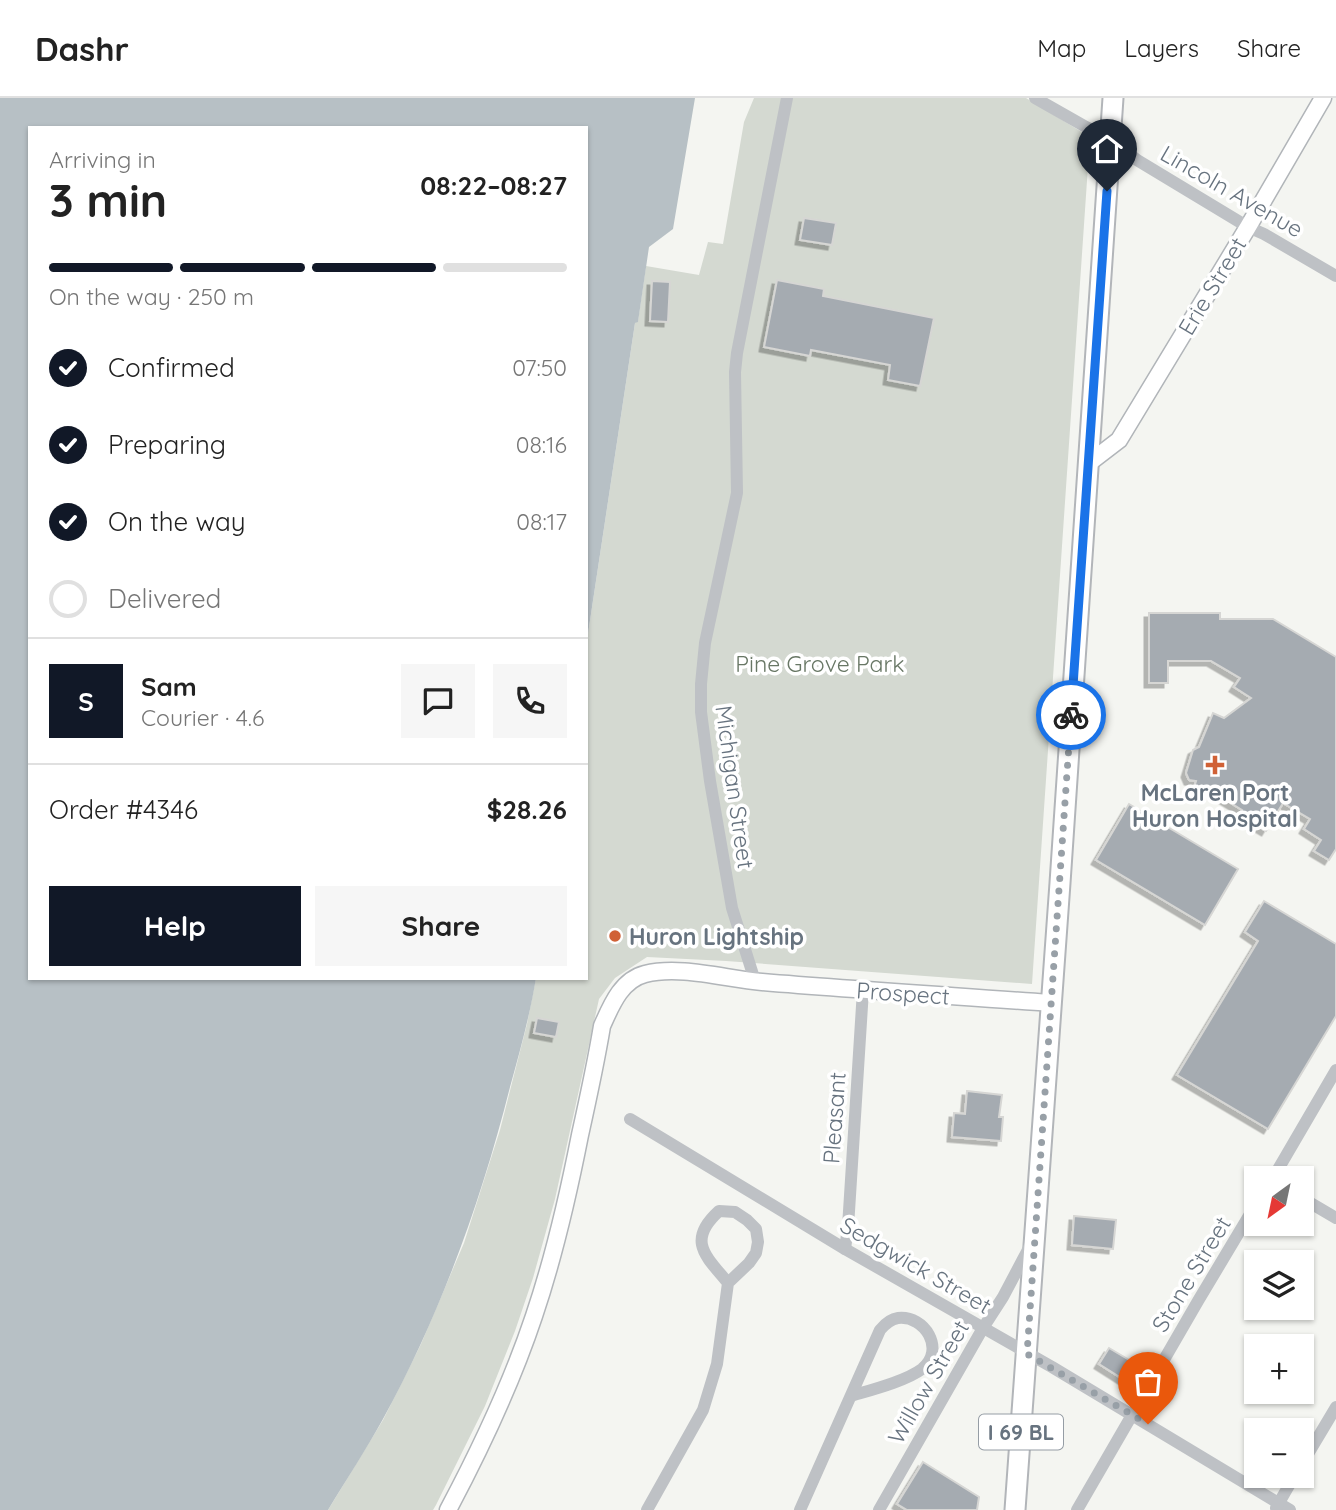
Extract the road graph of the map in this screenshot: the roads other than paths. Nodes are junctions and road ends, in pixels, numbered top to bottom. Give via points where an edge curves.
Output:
1 (787, 98) edge
2 (1035, 98) edge
3 (1125, 98) edge
4 (1323, 98) edge
5 (1113, 107) edge
6 (1111, 139) junction
7 (1248, 227) junction
8 (1336, 276) edge
9 (1088, 463) junction
10 (755, 981) junction
11 (863, 990) junction
12 (1050, 1003) junction
13 (1336, 1070) edge
14 (630, 1119) dead end
15 (1280, 1166) edge
16 (1314, 1205) edge
17 (1336, 1218) edge
18 (1244, 1225) edge
19 (1034, 1239) junction
20 (845, 1249) junction
21 (728, 1283) junction
22 (982, 1330) junction
23 (1027, 1354) junction
24 (851, 1396) junction
25 (1336, 1407) edge
26 (1133, 1415) junction
27 (1314, 1444) edge
28 (1289, 1488) edge
29 (1281, 1508) edge
30 (448, 1510) edge
31 (647, 1510) edge
32 (800, 1510) edge
33 (879, 1510) edge
34 (1016, 1510) edge
35 (1077, 1510) edge

1 - 10 street, Michigan Street via 737,353 737,493 705,643 701,684 710,781 732,908
2 - 6 street, Lincoln Avenue
3 - 5 street
4 - 7 street, Erie Street
5 - 6 main road, I 69 BL
6 - 7 street, Lincoln Avenue via 1137,160
6 - 9 main road, I 69 BL
7 - 8 street, Lincoln Avenue
7 - 9 street, Erie Street via 1119,440
9 - 12 main road, I 69 BL
10 - 11 street, Prospect
10 - 30 street, Prospect via 662,971 637,977 610,1006 567,1200 534,1317
11 - 12 street, Prospect
11 - 20 street, Pleasant
12 - 19 main road, I 69 BL
13 - 15 street
14 - 20 street, Sedgwick Street
16 - 17 street
18 - 26 street, Stone Street
19 - 22 street, Willow Street
19 - 23 main road, I 69 BL
20 - 22 street, Sedgwick Street
21 - 21 street via 702,1249 704,1227 719,1211 734,1212 747,1220 756,1229 758,1242 749,1263
21 - 31 street via 717,1364 703,1410
22 - 23 street, Sedgwick Street
22 - 33 street, Willow Street
23 - 26 street, Sedgwick Street
23 - 34 main road, I 69 BL
24 - 24 street via 923,1368 933,1349 927,1330 908,1319 887,1322
24 - 32 street
25 - 27 street
26 - 29 street, Sedgwick Street
26 - 35 street, Stone Street
28 - 29 street

